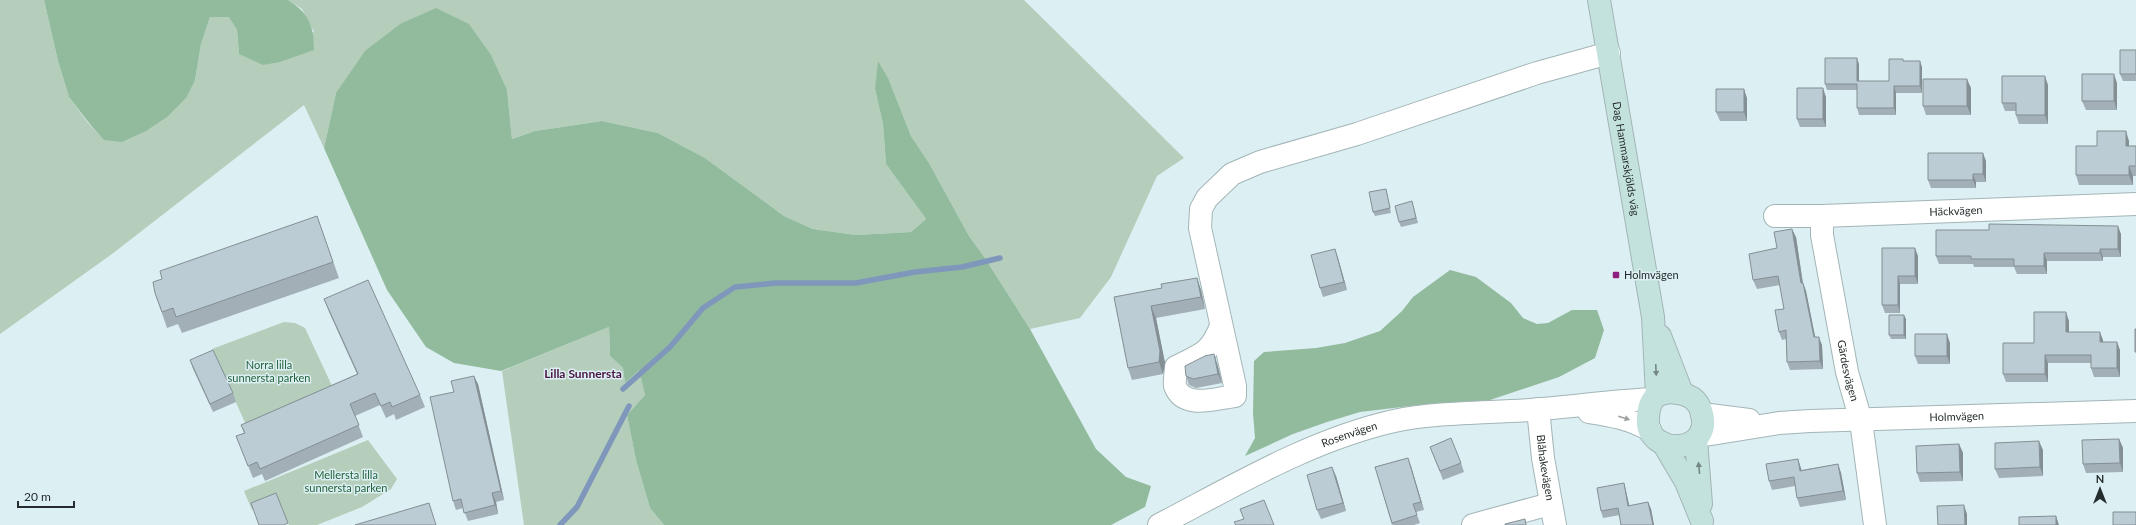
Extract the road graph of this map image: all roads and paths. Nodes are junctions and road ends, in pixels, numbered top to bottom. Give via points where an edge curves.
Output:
1 (1599, 0) edge
2 (1609, 53) junction
3 (2136, 204) edge
4 (1775, 216) dead end
5 (1822, 216) junction
6 (1652, 317) junction
7 (1221, 326) dead end
8 (1682, 393) junction
9 (1655, 397) junction
10 (1548, 409) junction
11 (2136, 411) edge
12 (1702, 414) junction
13 (1861, 421) junction
14 (1778, 423) junction
15 (1657, 437) junction
16 (1698, 438) junction
17 (1550, 504) junction
18 (1702, 523) edge
19 (1159, 525) edge
20 (1473, 525) edge
21 (1555, 525) edge
22 (1875, 525) edge

1 - 2 main road, Dag Hammarskjölds väg
2 - 6 main road, Dag Hammarskjölds väg
2 - 7 street via 1537,73 1357,134 1260,162 1232,174 1207,198 1201,209 1200,228
3 - 5 street, Häckvägen
4 - 5 street, Häckvägen
5 - 13 street, Gärdesvägen via 1822,235 1837,320 1847,372
6 - 8 main road, Dag Hammarskjölds väg
6 -> 9 main road, Dag Hammarskjölds väg
8 - 9 main road via 1669,392
8 - 12 main road via 1698,404
9 - 10 street, Rosenvägen
9 - 15 main road, Dag Hammarskjölds väg via 1649,407 1647,421
10 -> 15 street, Rosenvägen via 1617,416 1634,422
10 - 17 street, Blåhakevägen
10 - 19 street, Rosenvägen via 1427,416 1394,421 1362,430 1298,454
11 - 13 street, Holmvägen
12 - 14 street, Holmvägen
12 - 16 main road, Dag Hammarskjölds väg via 1702,429
13 - 14 street, Holmvägen
13 - 22 street, Gärdesvägen
14 - 16 street, Holmvägen
15 - 16 main road via 1672,446 1679,446
15 - 18 main road, Dag Hammarskjölds väg via 1686,482
18 -> 16 main road, Dag Hammarskjölds väg
17 - 20 street
17 - 21 street, Blåhakevägen

